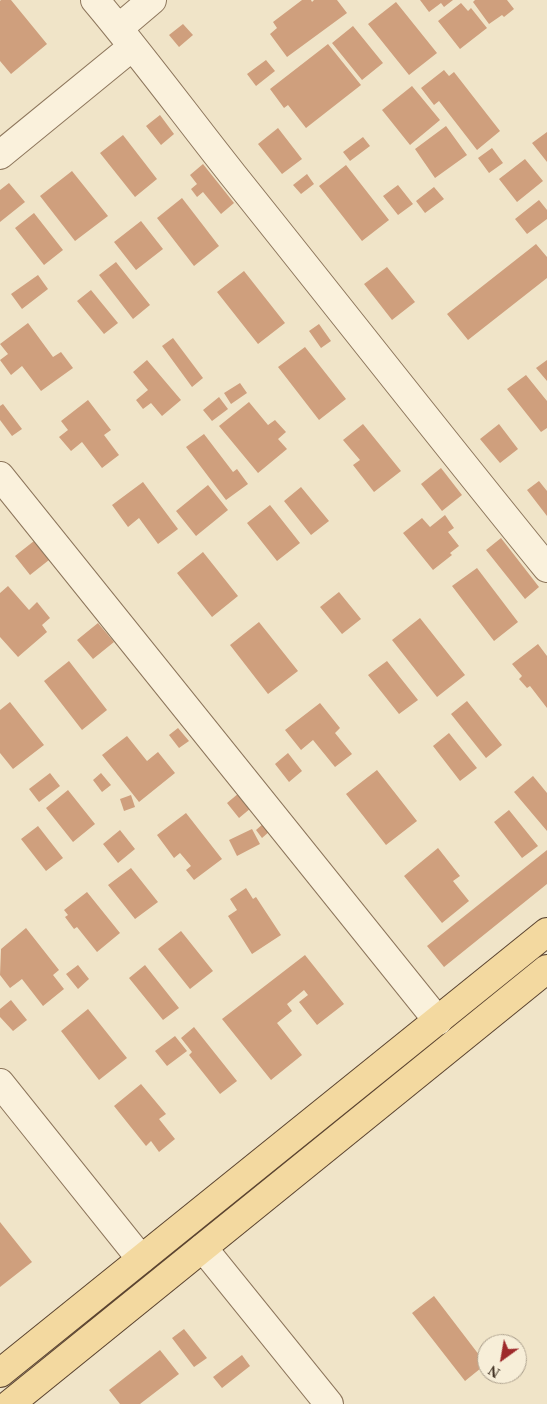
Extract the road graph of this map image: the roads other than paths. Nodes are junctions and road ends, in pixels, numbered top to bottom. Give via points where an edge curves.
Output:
1 (95, 0) edge
2 (152, 0) edge
3 (126, 37) junction
4 (0, 155) edge
5 (0, 476) edge
6 (547, 568) edge
7 (547, 932) edge
8 (547, 969) edge
9 (438, 1021) junction
10 (0, 1082) edge
11 (203, 1248) junction
12 (141, 1259) junction
13 (0, 1373) edge
14 (10, 1404) edge
15 (329, 1404) edge

1 - 3 street
2 - 3 street
3 - 4 street
3 - 6 street
5 - 9 street
7 - 9 main road
8 - 11 main road
9 - 12 main road
10 - 12 street
11 - 14 main road
11 - 15 street
12 - 13 main road

